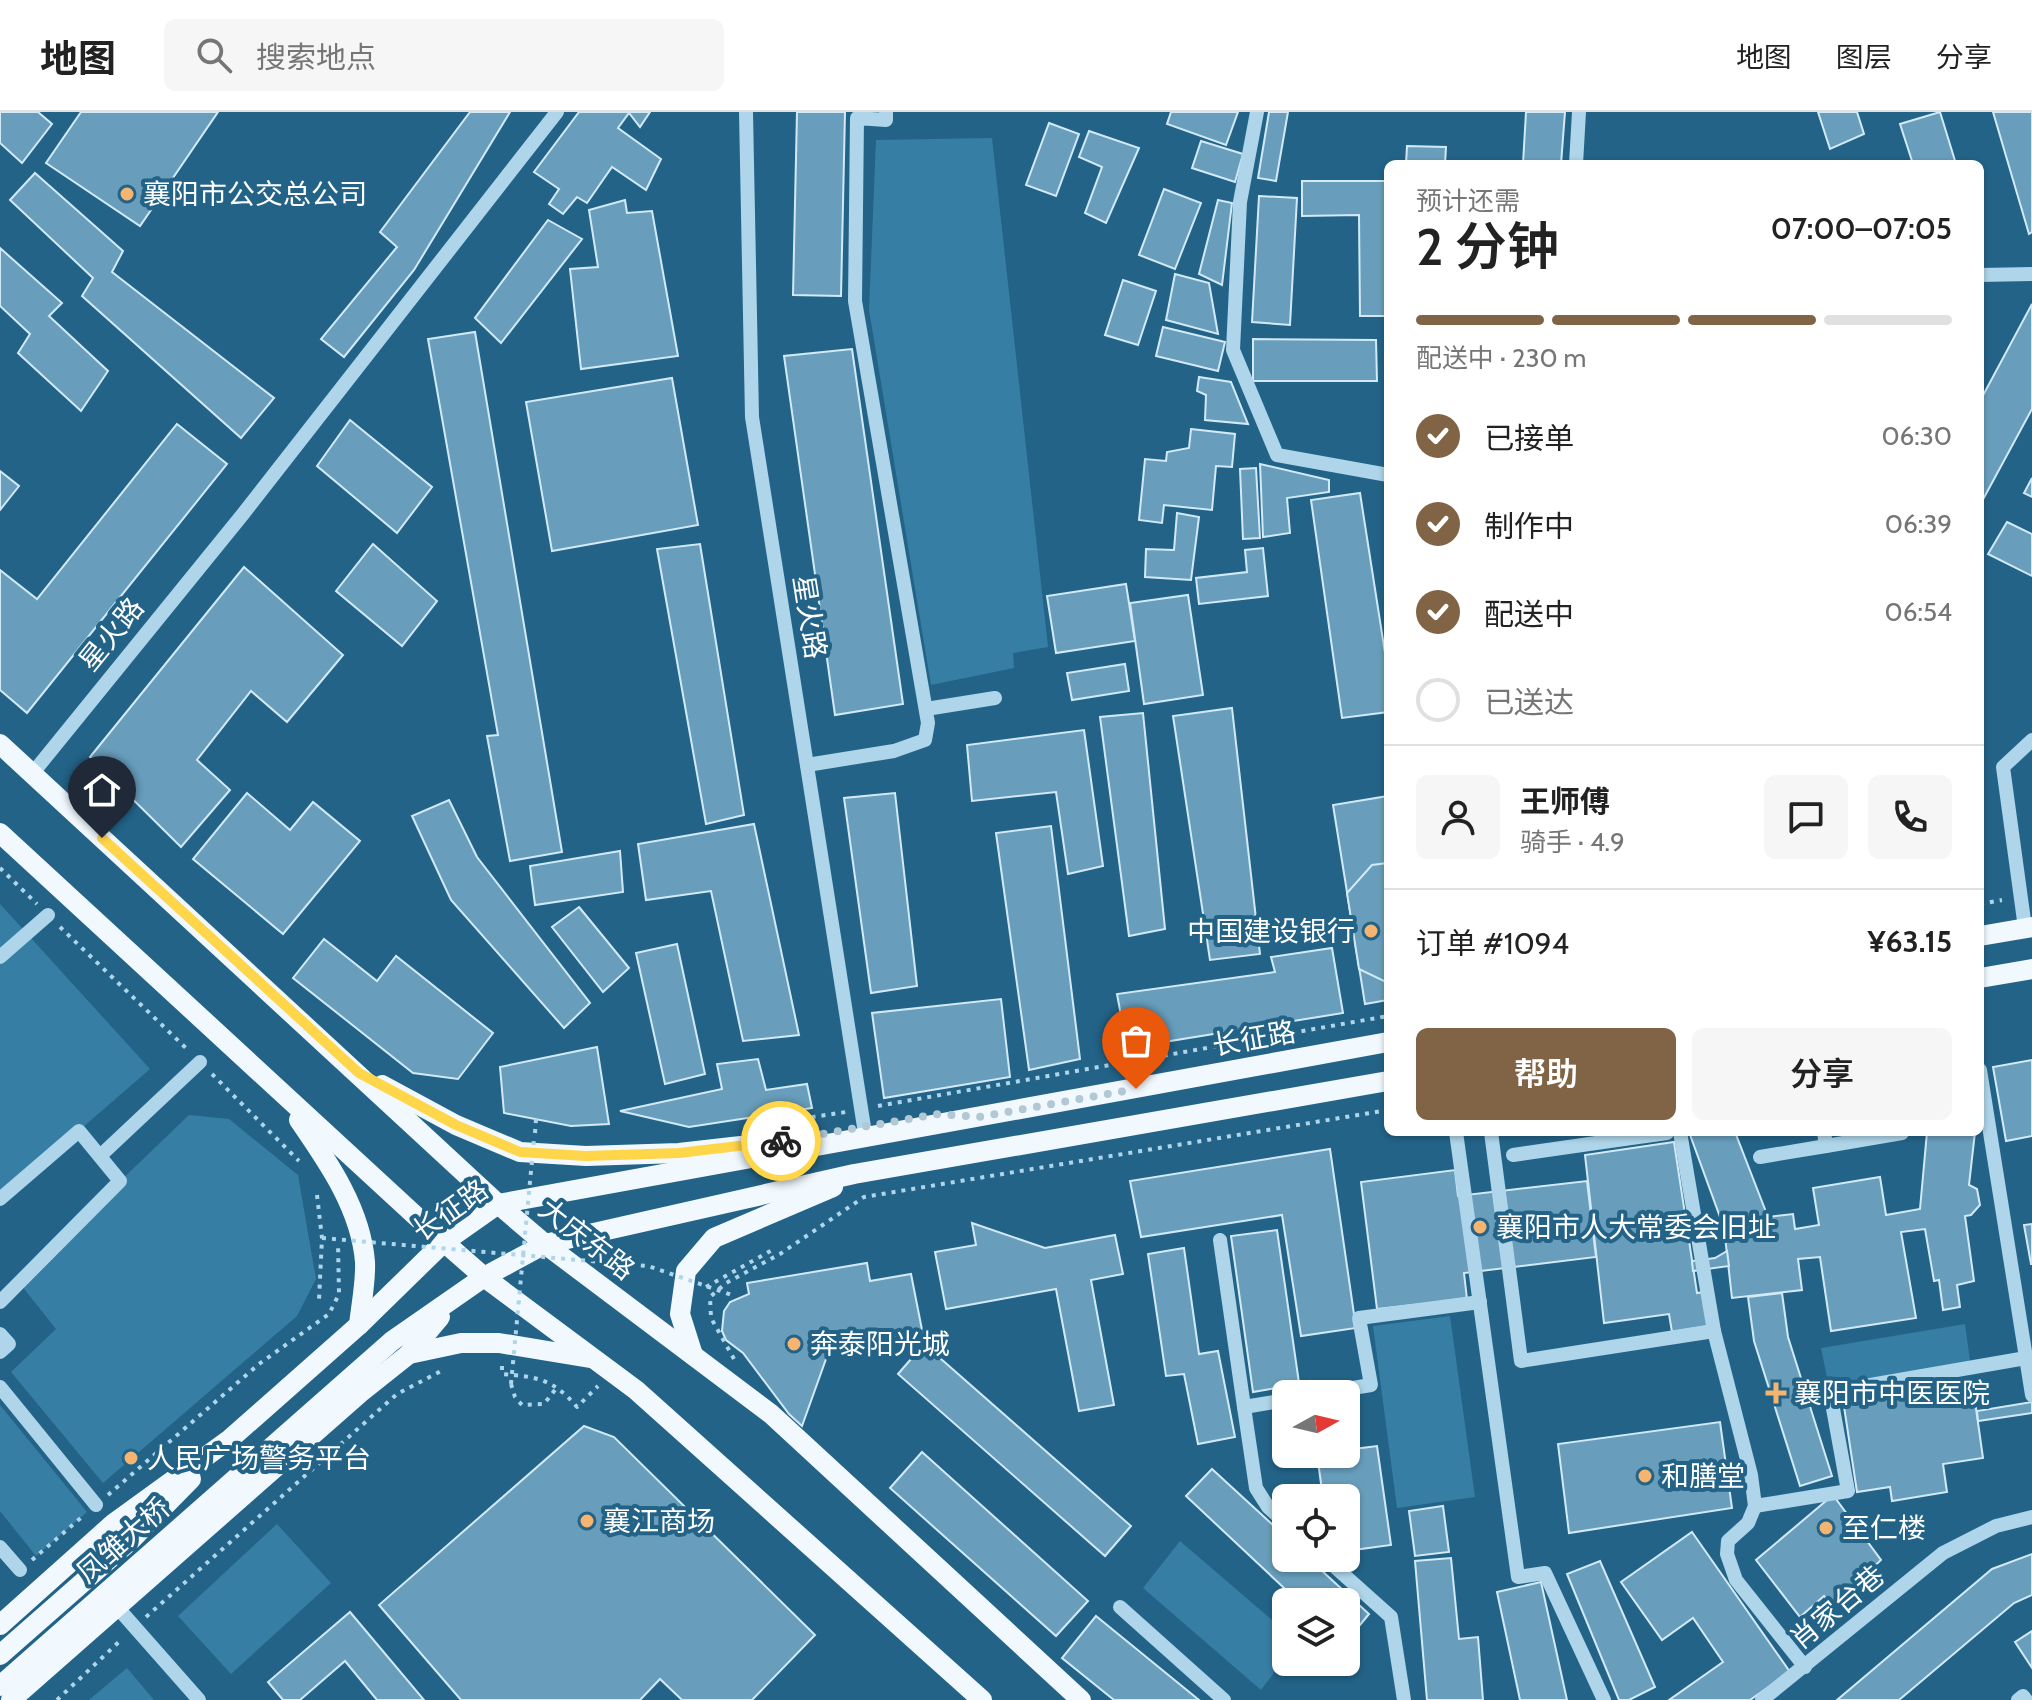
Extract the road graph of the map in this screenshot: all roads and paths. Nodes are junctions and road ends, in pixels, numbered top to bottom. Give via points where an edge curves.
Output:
1 (557, 112) edge
2 (746, 112) edge
3 (886, 112) edge
4 (1257, 112) edge
5 (1579, 112) edge
6 (1576, 160) edge
7 (2032, 274) edge
8 (1984, 275) edge
9 (1384, 474) edge
10 (995, 698) dead end
11 (926, 709) junction
12 (2032, 740) edge
13 (0, 744) edge
14 (807, 765) junction
15 (32, 774) junction
16 (0, 833) edge
17 (0, 868) edge
18 (48, 915) junction
19 (2029, 927) edge
20 (1984, 935) edge
21 (0, 957) edge
22 (2032, 969) edge
23 (1984, 977) edge
24 (1384, 1017) edge
25 (1384, 1043) edge
26 (200, 1062) junction
27 (359, 1073) junction
28 (1384, 1082) edge
29 (281, 1093) junction
30 (1984, 1095) edge
31 (1384, 1111) edge
32 (979, 1117) junction
33 (863, 1118) junction
34 (536, 1119) dead end
35 (761, 1125) dead end
36 (1457, 1136) edge
37 (1492, 1136) edge
38 (1618, 1136) edge
39 (1681, 1136) edge
40 (1864, 1136) edge
41 (532, 1139) junction
42 (1825, 1139) edge
43 (543, 1141) dead end
44 (1513, 1155) dead end
45 (100, 1156) junction
46 (1760, 1157) dead end
47 (307, 1169) dead end
48 (854, 1174) junction
49 (317, 1195) dead end
50 (0, 1199) edge
51 (498, 1204) junction
52 (335, 1231) dead end
53 (322, 1238) junction
54 (1220, 1240) dead end
55 (444, 1242) junction
56 (545, 1244) junction
57 (774, 1249) dead end
58 (525, 1256) junction
59 (484, 1277) junction
60 (707, 1286) junction
61 (732, 1295) dead end
62 (319, 1300) dead end
63 (0, 1302) edge
64 (703, 1302) dead end
65 (1480, 1302) junction
66 (359, 1325) junction
67 (1714, 1331) junction
68 (0, 1334) edge
69 (400, 1348) junction
70 (0, 1352) edge
71 (722, 1352) dead end
72 (693, 1355) junction
73 (594, 1358) junction
74 (2026, 1358) junction
75 (517, 1363) dead end
76 (443, 1370) dead end
77 (558, 1386) junction
78 (0, 1387) edge
79 (1360, 1387) edge
80 (2032, 1395) edge
81 (587, 1399) dead end
82 (1272, 1402) edge
83 (1244, 1407) junction
84 (230, 1439) junction
85 (96, 1505) junction
86 (1755, 1506) junction
87 (1272, 1511) edge
88 (2032, 1517) edge
89 (0, 1547) edge
90 (20, 1570) joint
91 (1341, 1572) edge
92 (117, 1607) junction
93 (1120, 1607) dead end
94 (0, 1625) edge
95 (135, 1627) junction
96 (0, 1655) edge
97 (1805, 1667) junction
98 (0, 1686) edge
99 (1766, 1699) edge
100 (11, 1700) edge
101 (57, 1700) edge
102 (199, 1700) edge
103 (982, 1700) edge
104 (1081, 1700) edge
105 (1224, 1700) edge
106 (1404, 1700) edge
107 (1604, 1700) edge
108 (2018, 1700) edge
109 (2026, 1700) edge

1 - 15 street, 星火路
2 - 14 street, 星火路 via 752,417
3 - 11 street via 886,120 857,118 855,301
4 - 9 street via 1240,202 1233,350 1277,455
5 - 6 street
7 - 8 street
10 - 11 street
11 - 14 street via 925,740 894,751
12 - 19 street via 2003,767
13 - 15 main road, 大庆东路
14 - 33 street, 星火路
15 - 27 main road, 大庆东路
16 - 29 main road
17 - 18 path
18 - 21 street
18 - 26 path
19 - 20 main road
22 - 23 main road
24 - 33 path
25 - 32 main road, 长征路
26 - 45 street
26 - 47 path
27 - 33 main road via 520,1152 679,1153 775,1142
27 - 51 main road, 大庆东路
28 - 48 main road
29 - 55 main road
29 - 66 main road via 333,1170 353,1214 365,1262
30 - 74 street
31 - 71 path via 864,1197 710,1297 711,1318 732,1362
32 - 33 main road
32 - 51 main road, 长征路
33 - 35 path
34 - 41 path
36 - 65 street
37 - 67 street via 1521,1361
38 - 44 street
39 - 67 street
40 - 42 street
41 - 43 path
41 - 58 path, bridge
42 - 46 street
45 - 50 street via 79,1131
45 - 63 street via 120,1181
48 - 56 main road
48 - 72 main road via 825,1192 714,1238 686,1271 680,1314
49 - 53 path
51 - 55 main road, 长征路
51 - 56 main road, 大庆东路
52 - 85 path via 339,1294 329,1314 259,1364
53 - 58 path, bridge
53 - 62 path
54 - 83 street
55 - 59 main road
55 - 66 main road, 长征路
56 - 59 main road
56 - 72 main road, 大庆东路
57 - 60 path
58 - 60 path, bridge via 648,1266
58 - 77 path, bridge via 511,1384 522,1405 533,1406 544,1404
59 - 69 main road
59 - 73 main road
60 - 61 path, bridge
60 - 64 path
65 - 79 street via 1359,1318 1371,1385
65 - 107 street via 1518,1577 1545,1573
66 - 84 main road, 长征路
67 - 86 street
68 - 70 street via 9,1344
69 - 73 main road via 499,1343
69 - 92 main road via 360,1393
69 - 98 main road, 凤雏大桥
72 - 104 main road, 大庆东路 via 771,1414
73 - 103 main road via 648,1400
74 - 80 street
74 - 86 street via 1830,1392 1848,1491
75 - 77 path via 502,1363 502,1374 536,1376
76 - 95 path via 397,1394
77 - 81 path via 577,1407
78 - 85 street
82 - 83 street
83 - 87 street via 1256,1488
84 - 94 main road, 长征路 via 114,1523
84 - 96 main road, 凤雏大桥 via 113,1556
85 - 90 path
86 - 97 street via 1748,1523 1728,1541 1727,1554 1736,1580
88 - 97 street, 肖家台巷 via 1996,1526 1943,1553
89 - 90 street
91 - 106 street via 1391,1617
92 - 95 street
92 - 100 main road
93 - 105 street
95 - 101 path
95 - 102 street
97 - 99 street, 肖家台巷
108 - 109 street

